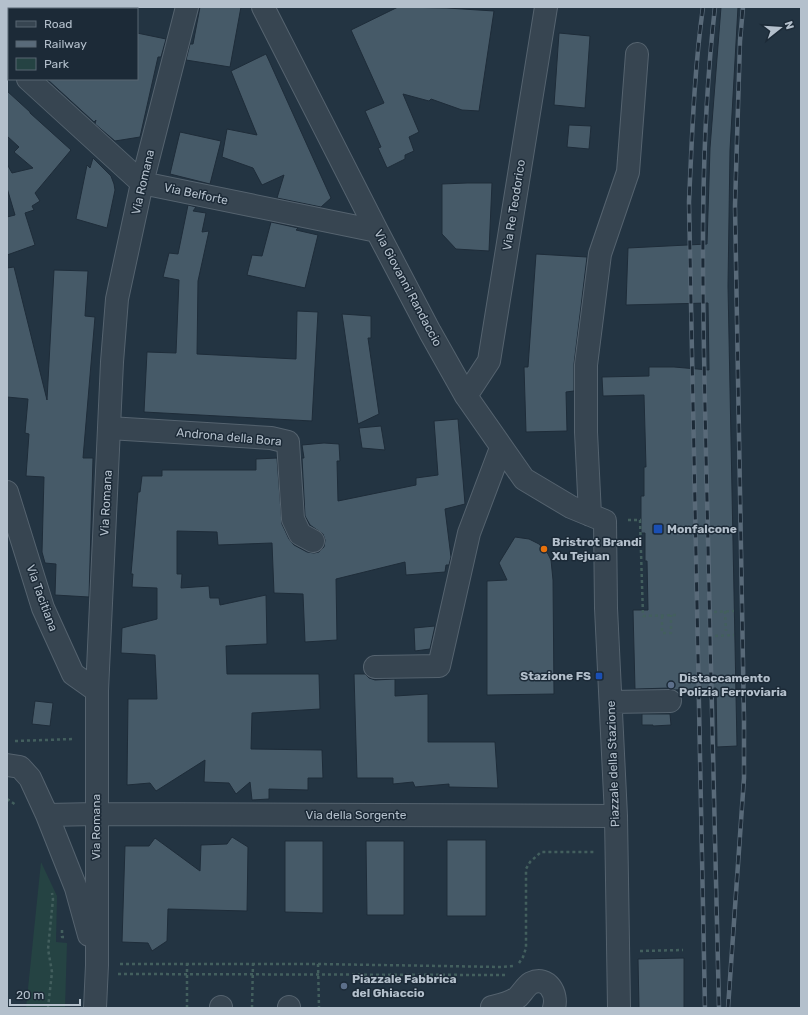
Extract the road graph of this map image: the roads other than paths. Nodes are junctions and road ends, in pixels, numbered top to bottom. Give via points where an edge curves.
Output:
1 (187, 7) edge
2 (263, 7) edge
3 (546, 7) edge
4 (637, 54) dead end
5 (29, 80) edge
6 (142, 183) junction
7 (377, 231) junction
8 (466, 396) junction
9 (110, 428) junction
10 (501, 448) junction
11 (7, 492) edge
12 (598, 518) junction
13 (313, 541) dead end
14 (375, 667) dead end
15 (97, 691) junction
16 (670, 701) dead end
17 (611, 702) junction
18 (7, 765) edge
19 (96, 814) junction
20 (47, 815) junction
21 (616, 816) junction
22 (97, 965) junction
23 (95, 1008) edge
24 (495, 1008) edge
25 (554, 1008) edge
26 (619, 1008) edge

1 - 6 street, Via Romana
2 - 7 street, Via Giovanni Randaccio
3 - 8 street, Via Re Teodorico via 489,361
4 - 12 street, Piazzale della Stazione via 628,172 600,254 586,365 586,432
5 - 6 street
6 - 7 street, Via Belforte
6 - 9 street, Via Romana via 117,300
7 - 8 street, Via Giovanni Randaccio
8 - 10 street, Via Giovanni Randaccio
9 - 13 street, Androna della Bora via 271,438 288,442 293,519 300,534
9 - 15 street, Via Romana
10 - 12 street, Via Giovanni Randaccio via 524,479 571,507
10 - 14 street via 469,533 439,666
11 - 15 street, Via Tacitiana via 43,608 73,674
12 - 17 street, Piazzale della Stazione
15 - 19 street, Via Romana
16 - 17 street
17 - 21 street, Piazzale della Stazione
18 - 20 street via 20,767 30,778
19 - 20 street, Via della Sorgente
19 - 21 street, Via della Sorgente
19 - 22 street, Via Romana
20 - 22 street via 76,888
21 - 26 street, Piazzale della Stazione
22 - 23 street, Via Romana
24 - 25 street via 492,1007 512,1001 530,984 539,981 548,985 554,992

